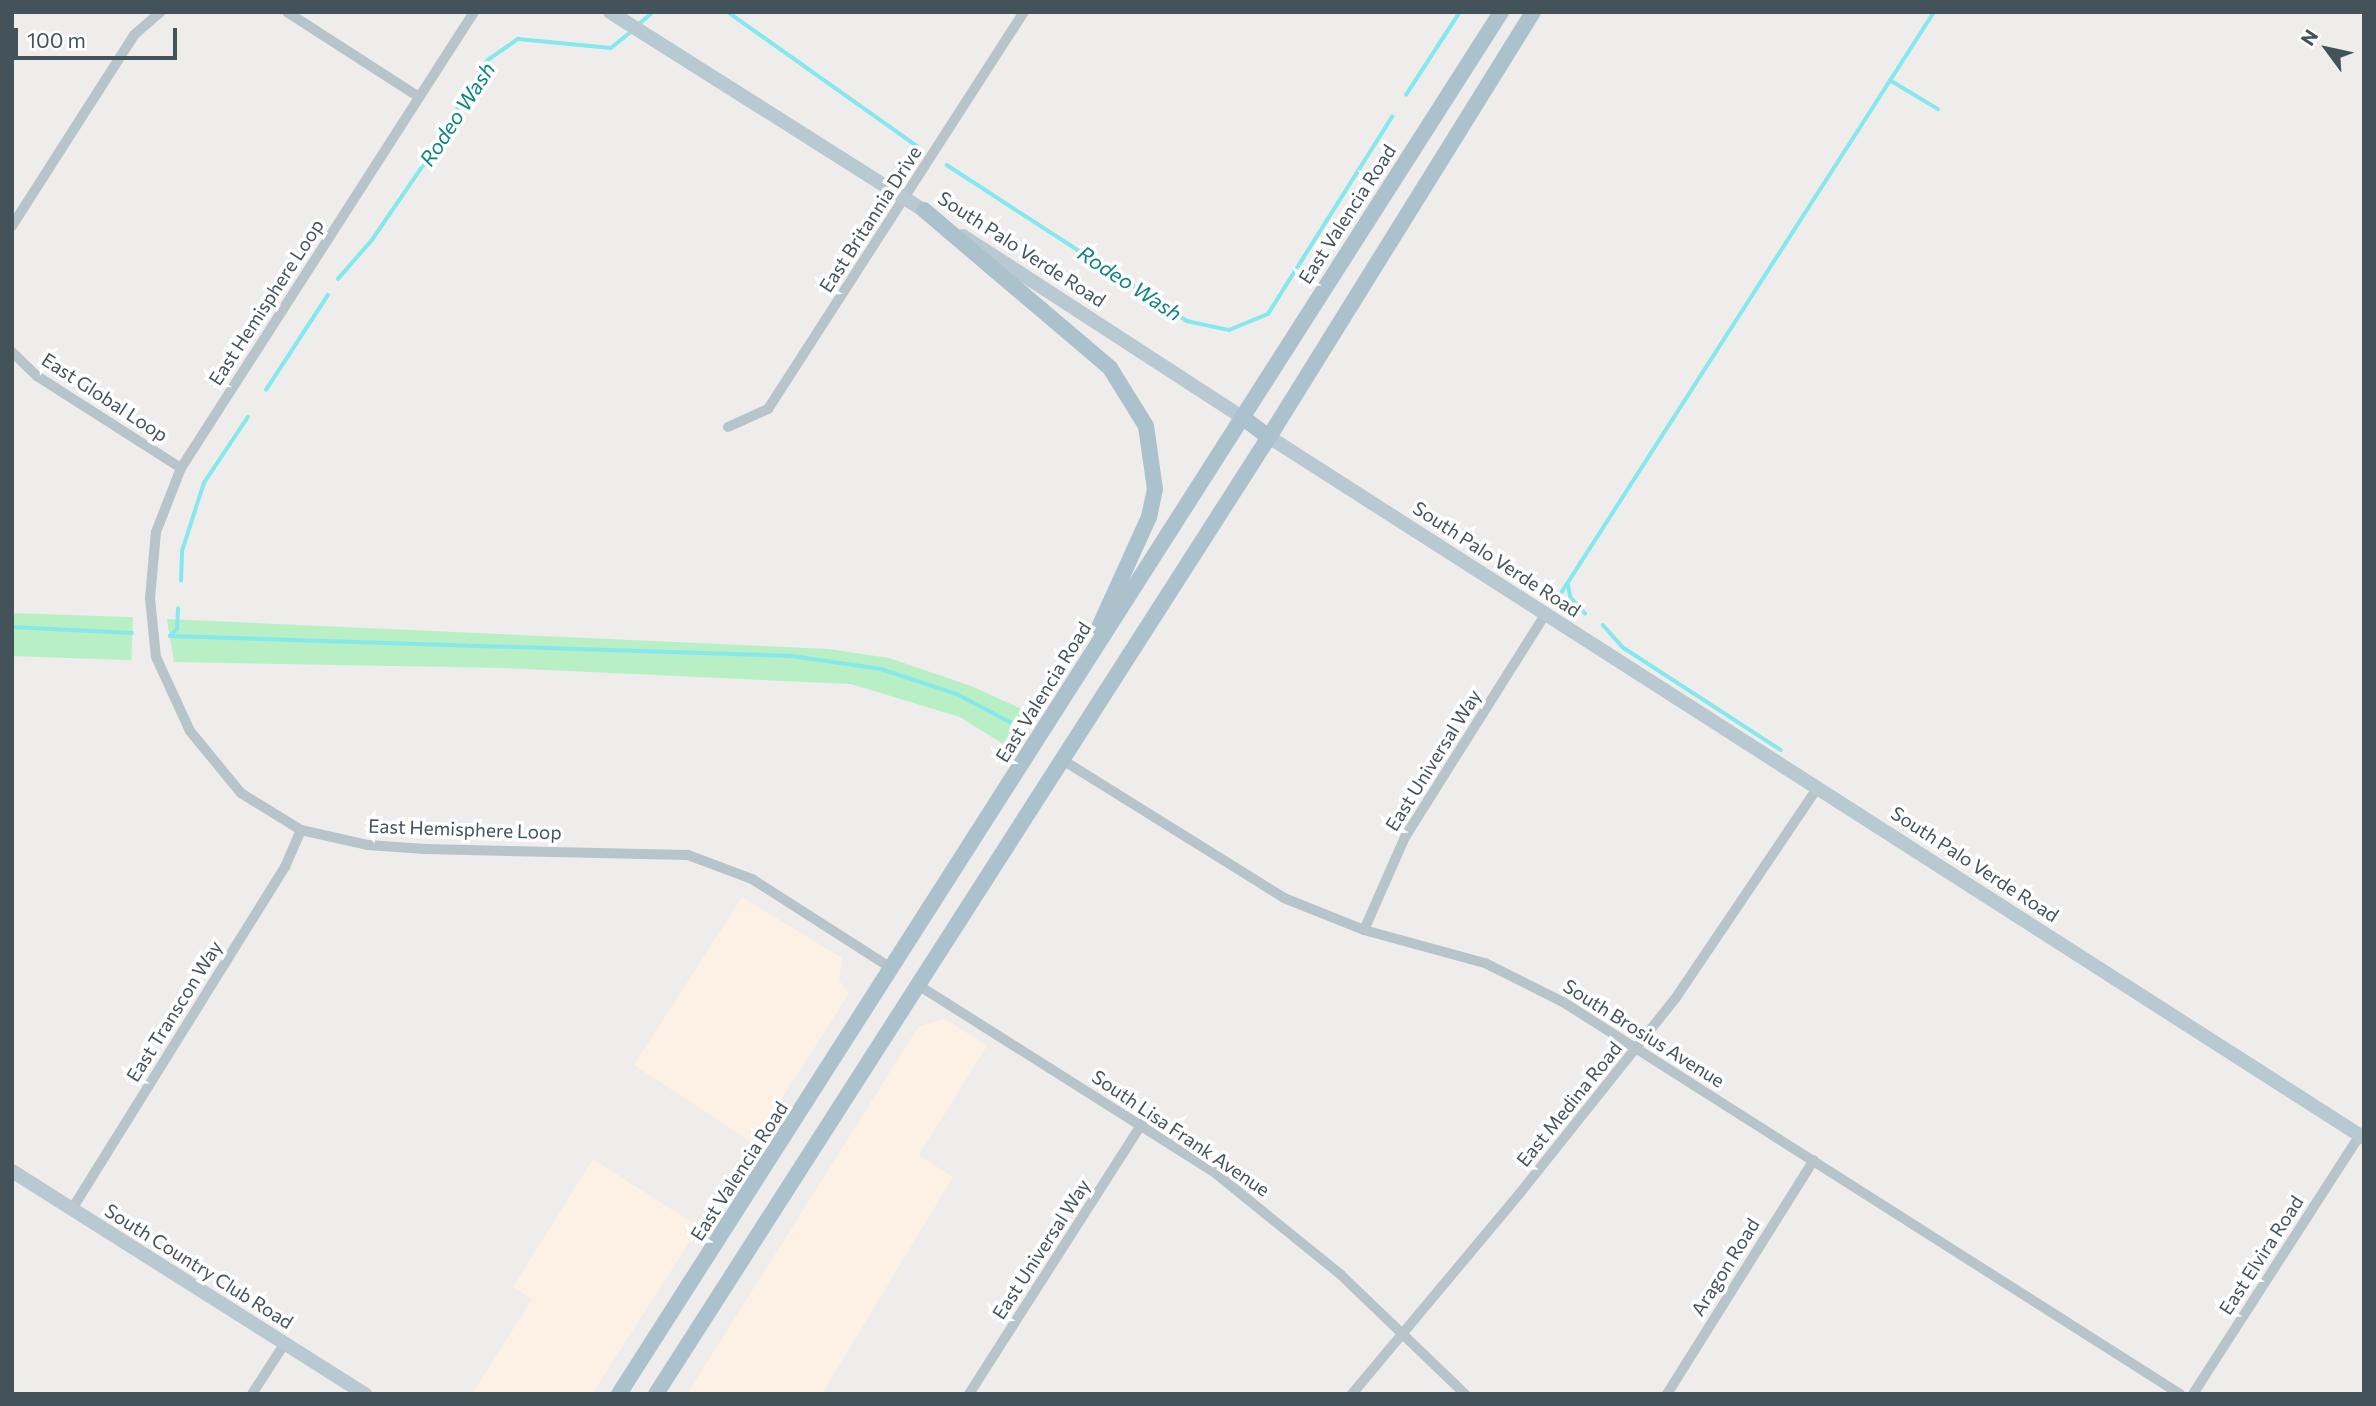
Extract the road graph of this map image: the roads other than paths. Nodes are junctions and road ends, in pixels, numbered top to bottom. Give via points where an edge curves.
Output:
1 (160, 12) edge
2 (287, 12) edge
3 (474, 12) edge
4 (1024, 12) edge
5 (1501, 12) edge
6 (1533, 12) edge
7 (616, 16) edge
8 (419, 97) junction
9 (905, 198) junction
10 (924, 210) junction
11 (12, 226) edge
12 (12, 352) edge
13 (1242, 417) junction
14 (728, 427) dead end
15 (1269, 437) junction
16 (181, 468) junction
17 (1545, 615) junction
18 (1064, 699) junction
19 (1061, 759) junction
20 (1818, 787) junction
21 (301, 830) junction
22 (1364, 930) junction
23 (893, 969) junction
24 (918, 985) junction
25 (1636, 1048) junction
26 (1142, 1124) junction
27 (2361, 1137) edge
28 (1814, 1160) junction
29 (12, 1171) edge
30 (72, 1209) junction
31 (1401, 1332) junction
32 (285, 1343) junction
33 (253, 1394) edge
34 (365, 1394) edge
35 (619, 1394) edge
36 (656, 1394) edge
37 (969, 1394) edge
38 (1352, 1394) edge
39 (1465, 1394) edge
40 (1667, 1394) edge
41 (2180, 1394) edge
42 (2193, 1394) edge

1 - 11 street via 135,36
2 - 8 street
3 - 8 street, East Hemisphere Loop
4 - 9 street, East Britannia Drive
5 - 13 main road, East Valencia Road
6 - 15 main road
7 - 9 street, South Palo Verde Road
8 - 16 street, East Hemisphere Loop
9 - 10 street, South Palo Verde Road
9 - 14 street, East Britannia Drive via 768,409
10 - 13 street, South Palo Verde Road
10 - 18 main road via 1110,368 1146,426 1154,475 1149,517
12 - 16 street, East Global Loop via 37,376
13 - 15 main road, South Palo Verde Road
13 - 18 main road, East Valencia Road
15 - 17 street, South Palo Verde Road
15 - 19 main road
16 - 21 street, East Hemisphere Loop via 156,532 150,598 156,657 190,731 241,793
17 - 20 street, South Palo Verde Road
17 - 22 street, East Universal Way via 1405,837
18 - 23 main road, East Valencia Road
19 - 22 street, South Brosius Avenue via 1284,898
19 - 24 main road
20 - 25 street, East Medina Road
20 - 27 street, South Palo Verde Road
21 - 23 street, East Hemisphere Loop via 368,845 425,849 688,855 752,878
21 - 30 street, East Transcon Way via 285,867
22 - 25 street, South Brosius Avenue via 1485,963 1563,1002
23 - 24 main road
23 - 35 main road, East Valencia Road
24 - 26 street, South Lisa Frank Avenue
24 - 36 main road
25 - 28 street, South Brosius Avenue
25 - 31 street, East Medina Road
26 - 31 street, South Lisa Frank Avenue via 1277,1220
26 - 37 street, East Universal Way
27 - 42 street, East Elvira Road
28 - 40 street, Aragon Road
28 - 41 street, South Brosius Avenue
29 - 30 street, South Country Club Road
30 - 32 street, South Country Club Road
31 - 38 street, East Medina Road
31 - 39 street, South Lisa Frank Avenue
32 - 33 street
32 - 34 street, South Country Club Road

